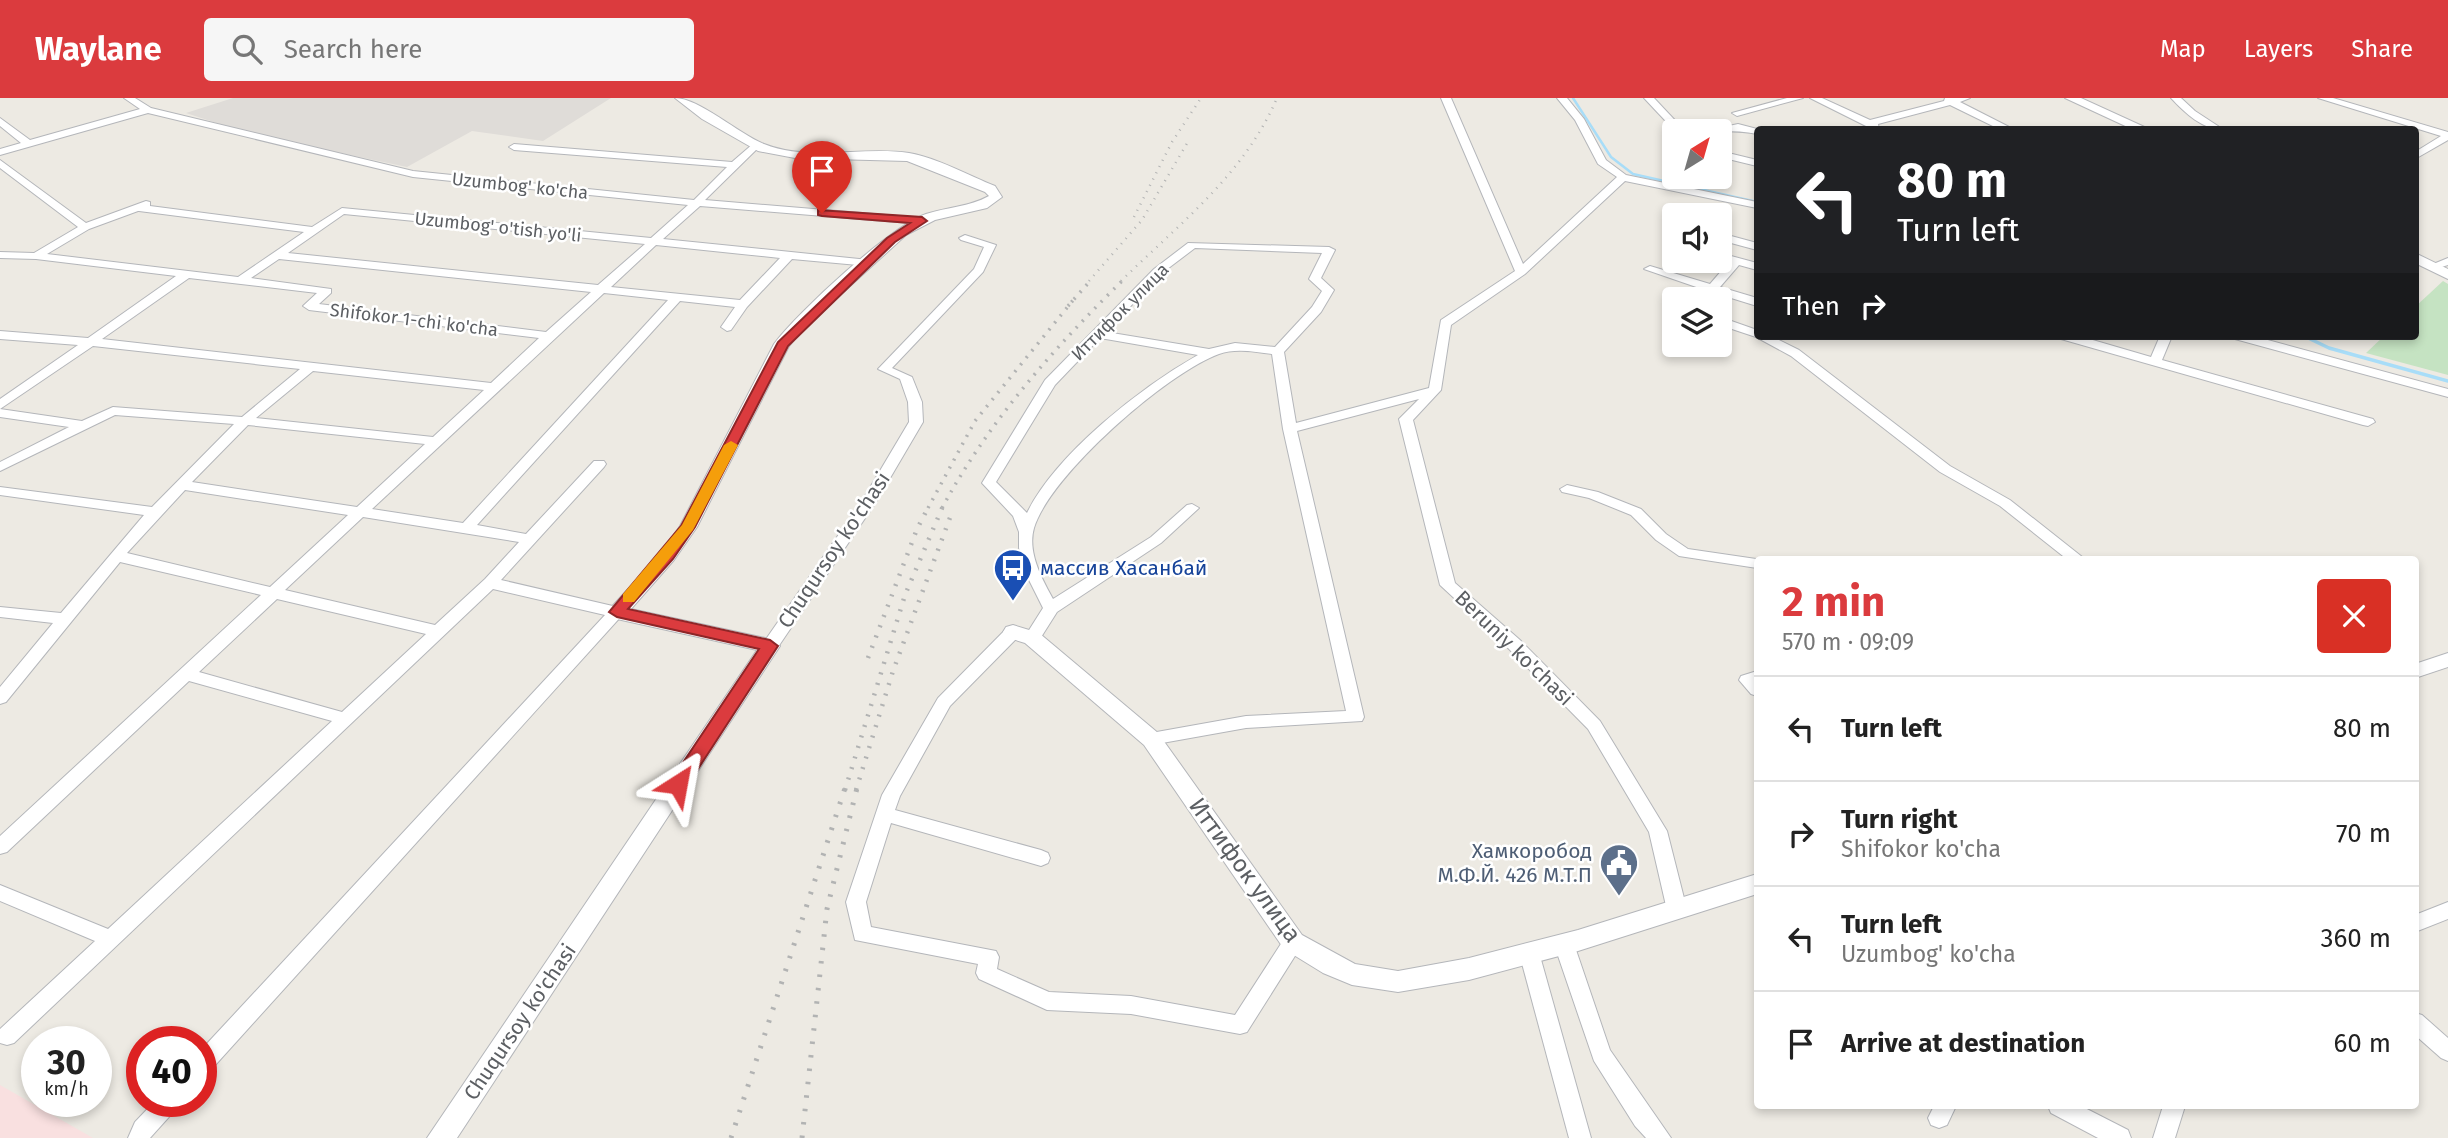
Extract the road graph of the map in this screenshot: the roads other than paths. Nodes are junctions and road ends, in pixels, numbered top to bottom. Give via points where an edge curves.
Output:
1 (129, 98) edge
2 (681, 98) edge
3 (1446, 98) edge
4 (1562, 98) edge
5 (1649, 98) edge
6 (1798, 98) edge
7 (1815, 98) edge
8 (1965, 98) edge
9 (2071, 98) edge
10 (2176, 98) edge
11 (2323, 98) edge
12 (1947, 100) edge
13 (2341, 100) edge
14 (148, 110) junction
15 (1737, 113) dead end
16 (1669, 119) edge
17 (0, 121) edge
18 (1873, 126) edge
19 (2002, 126) edge
20 (2137, 126) edge
21 (2213, 126) edge
22 (1732, 128) edge
23 (1754, 130) edge
24 (2448, 135) edge
25 (28, 144) junction
26 (754, 146) junction
27 (514, 147) dead end
28 (0, 152) edge
29 (2419, 153) edge
30 (1732, 157) edge
31 (1754, 162) edge
32 (0, 163) edge
33 (734, 166) junction
34 (1623, 177) junction
35 (697, 203) junction
36 (1754, 204) edge
37 (922, 221) junction
38 (85, 227) junction
39 (313, 230) junction
40 (965, 238) dead end
41 (1732, 240) edge
42 (654, 242) junction
43 (1754, 246) edge
44 (0, 255) edge
45 (275, 255) junction
46 (789, 255) junction
47 (36, 256) junction
48 (1732, 259) edge
49 (2419, 259) edge
50 (1737, 260) junction
51 (2448, 261) edge
52 (869, 262) junction
53 (1754, 266) edge
54 (2432, 267) junction
55 (1650, 269) dead end
56 (1521, 272) junction
57 (187, 274) junction
58 (2448, 275) edge
59 (239, 281) junction
60 (1709, 287) edge
61 (1713, 287) edge
62 (604, 288) junction
63 (1732, 294) edge
64 (677, 297) junction
65 (1754, 301) edge
66 (743, 304) junction
67 (1732, 325) edge
68 (727, 327) dead end
69 (1754, 333) edge
70 (1096, 334) junction
71 (0, 335) edge
72 (549, 336) junction
73 (1769, 340) edge
74 (2079, 340) edge
75 (2164, 340) edge
76 (2254, 340) edge
77 (94, 342) junction
78 (1278, 351) junction
79 (1210, 353) junction
80 (2155, 362) junction
81 (310, 367) junction
82 (493, 387) junction
83 (1435, 390) junction
84 (2448, 393) edge
85 (0, 405) edge
86 (0, 413) edge
87 (245, 421) junction
88 (2368, 422) dead end
89 (80, 425) junction
90 (1290, 429) junction
91 (437, 441) junction
92 (599, 464) dead end
93 (0, 467) edge
94 (181, 485) junction
95 (1567, 489) dead end
96 (0, 491) edge
97 (1192, 508) dead end
98 (156, 512) junction
99 (362, 512) junction
100 (466, 528) junction
101 (1026, 531) junction
102 (531, 540) junction
103 (117, 555) junction
104 (2073, 556) edge
105 (1754, 563) edge
106 (490, 583) junction
107 (274, 593) junction
108 (1051, 608) junction
109 (0, 612) edge
110 (617, 612) junction
111 (65, 619) junction
112 (437, 631) junction
113 (1022, 635) junction
114 (770, 646) junction
115 (2448, 660) edge
116 (2419, 670) edge
117 (186, 674) junction
118 (0, 698) edge
119 (346, 719) junction
120 (1150, 739) junction
121 (885, 814) junction
122 (0, 846) edge
123 (1041, 858) dead end
124 (1754, 885) edge
125 (0, 893) edge
126 (1677, 910) junction
127 (2448, 910) edge
128 (2419, 922) edge
129 (112, 939) junction
130 (1293, 942) junction
131 (1565, 947) junction
132 (1530, 956) junction
133 (2419, 1026) edge
134 (7, 1036) dead end
135 (217, 1048) edge
136 (2448, 1051) edge
137 (2065, 1109) edge
138 (2173, 1109) edge
139 (154, 1117) edge
140 (139, 1138) edge
141 (441, 1138) edge
142 (1580, 1138) edge
143 (1660, 1138) edge
144 (2120, 1138) edge
145 (2164, 1138) edge

1 - 14 street, Uzumbog' ko'cha
2 - 26 street
3 - 56 street
4 - 34 street via 1602,162
5 - 16 street
6 - 15 street
7 - 18 street
8 - 12 street
9 - 20 street
10 - 21 street
11 - 13 street
12 - 18 street
12 - 19 street
13 - 24 street
14 - 25 street
14 - 35 street, Uzumbog' ko'cha via 399,172
17 - 25 street
22 - 23 street
24 - 29 street
25 - 28 street
26 - 33 street
26 - 37 street via 789,153 914,158 996,194 988,203
27 - 33 street
30 - 31 street
32 - 38 street
33 - 35 street
34 - 36 street
34 - 56 street
35 - 37 street, Uzumbog' ko'cha
35 - 42 street
37 - 52 street via 896,236
38 - 39 street via 143,205
38 - 47 street
39 - 42 street, Uzumbog' o'tish yo'li via 342,211
39 - 45 street
40 - 114 street, Chuqursoy ko'chasi via 990,245 979,270 884,369 906,377 916,422 869,502
41 - 43 street
42 - 46 street, Uzumbog' o'tish yo'li
42 - 62 street
44 - 47 street
45 - 59 street
45 - 62 street
46 - 52 street, Uzumbog' o'tish yo'li
46 - 66 street
47 - 57 street
48 - 50 street
49 - 54 street
50 - 53 street
50 - 61 street
51 - 54 street
52 - 110 street via 782,344 688,527
54 - 58 street
55 - 60 street
56 - 83 street via 1445,323
57 - 59 street
57 - 77 street
59 - 72 street, Shifokor 1-chi ko'cha via 328,291 311,307
62 - 64 street
62 - 72 street
63 - 65 street
64 - 66 street
64 - 100 street
66 - 68 street
67 - 69 street
70 - 78 street, Иттифок улица via 1158,271 1192,245 1329,250 1315,279 1328,290 1317,309
70 - 79 street
70 - 101 street, Иттифок улица via 1050,383 989,483 1020,514
71 - 77 street
72 - 82 street
73 - 104 street via 1795,353 1945,469 2005,503
74 - 80 street
75 - 80 street
76 - 84 street
77 - 81 street
77 - 85 street
78 - 79 street via 1237,346
78 - 90 street
79 - 101 street via 1157,389 1075,456 1038,505
80 - 88 street
81 - 82 street
81 - 87 street
82 - 91 street
83 - 90 street
83 - 126 street, Beruniy ko'chasi via 1406,419 1448,585 1594,725 1658,831
86 - 89 street
87 - 89 street via 113,411
87 - 91 street
87 - 94 street
89 - 93 street
90 - 120 street via 1356,717 1246,722
91 - 99 street
92 - 102 street
94 - 98 street
94 - 99 street
95 - 105 street via 1636,512 1684,553
96 - 98 street
97 - 108 street via 1156,540
98 - 103 street
99 - 100 street
99 - 107 street
100 - 102 street
101 - 108 street, Иттифок улица via 1032,579
102 - 106 street
103 - 107 street
103 - 111 street
106 - 110 street
106 - 112 street
107 - 112 street
107 - 117 street
108 - 113 street
109 - 111 street
110 - 114 street
110 - 135 street
111 - 118 street
112 - 119 street
113 - 120 street, Иттифок улица
113 - 121 street via 944,702 891,795
114 - 141 street, Chuqursoy ko'chasi
115 - 116 street
117 - 119 street
117 - 122 street
119 - 129 street
120 - 130 street, Иттифок улица
121 - 123 street
121 - 130 street via 856,902 862,934 989,957 986,973 1047,1001 1131,1005 1240,1025
124 - 126 street, Иттифок улица
125 - 129 street
126 - 131 street, Иттифок улица
127 - 128 street
129 - 134 street
130 - 132 street, Иттифок улица via 1319,960 1374,981 1405,982
131 - 132 street, Иттифок улица
131 - 143 street via 1601,1054
132 - 142 street
133 - 136 street
137 - 144 street
138 - 145 street
139 - 140 street

